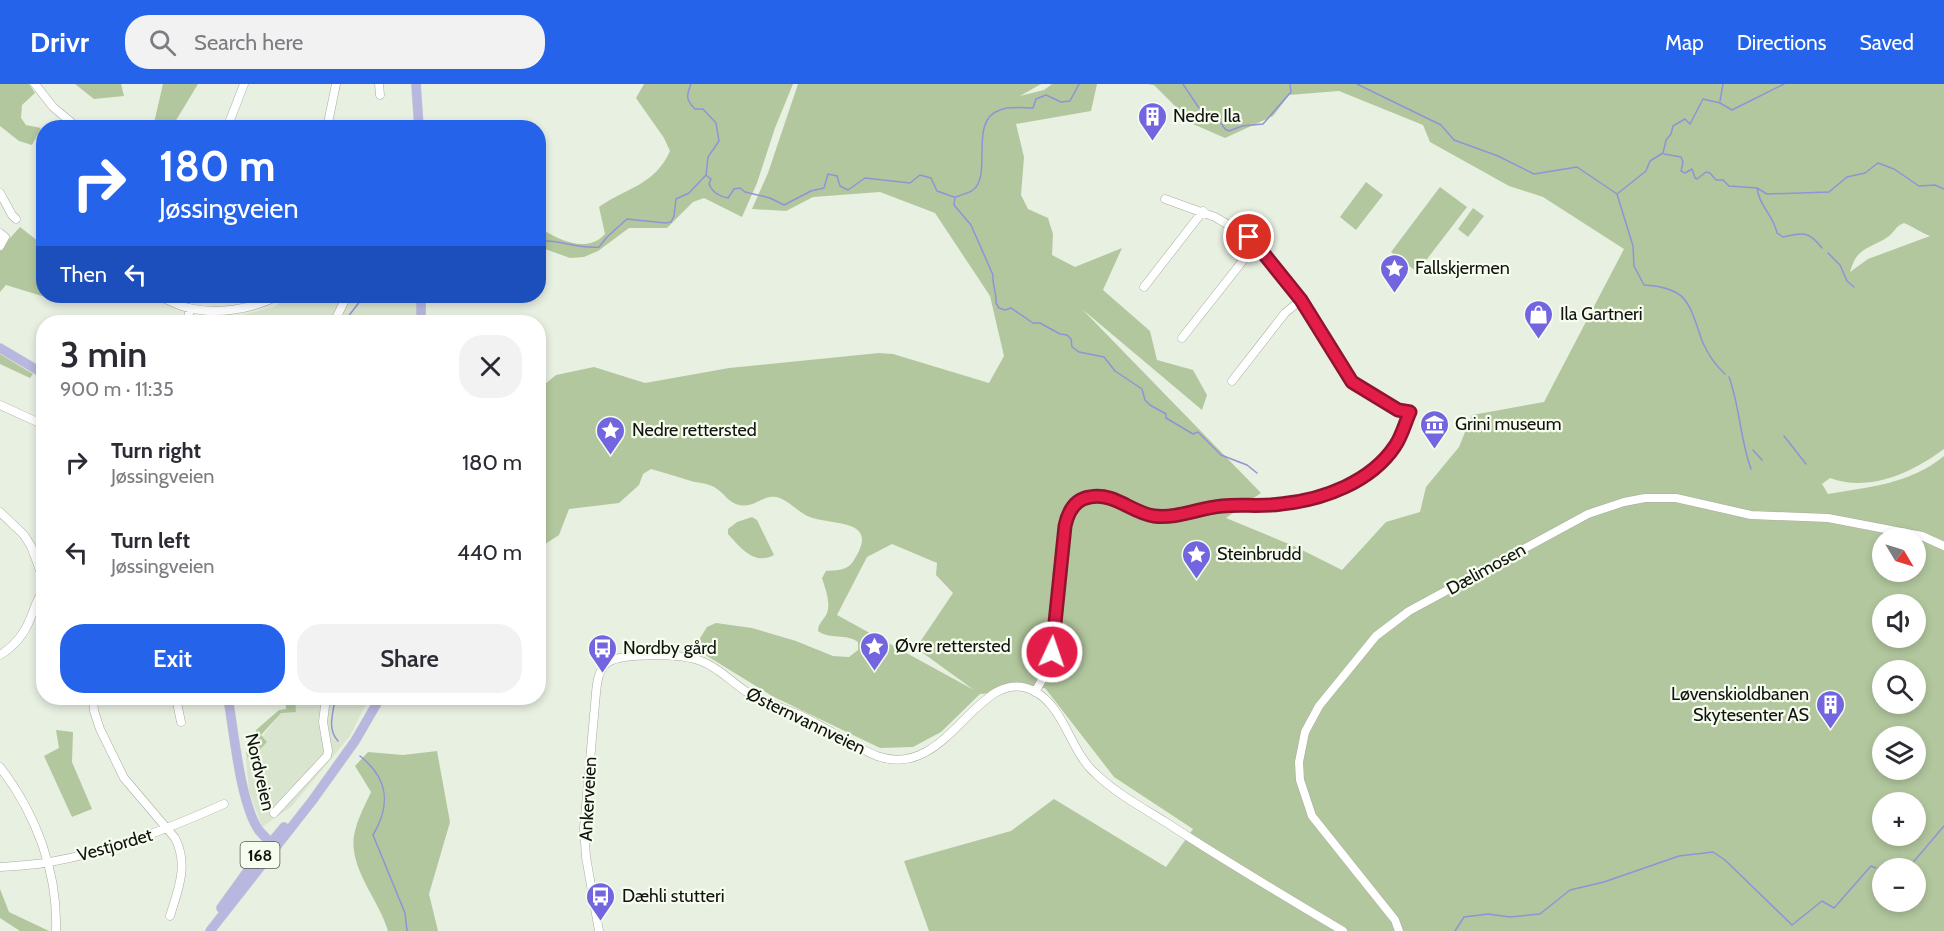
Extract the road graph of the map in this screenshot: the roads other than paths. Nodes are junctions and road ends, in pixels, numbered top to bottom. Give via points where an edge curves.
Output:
1 (35, 84) edge
2 (244, 84) edge
3 (336, 84) edge
4 (379, 84) edge
5 (416, 84) edge
6 (380, 95) dead end
7 (417, 98) junction
8 (68, 120) edge
9 (230, 120) edge
10 (329, 120) edge
11 (418, 120) edge
12 (422, 120) edge
13 (0, 193) edge
14 (1166, 199) dead end
15 (1203, 211) junction
16 (16, 219) dead end
17 (0, 233) edge
18 (1256, 244) junction
19 (0, 246) edge
20 (1144, 287) dead end
21 (1301, 300) junction
22 (178, 303) edge
23 (260, 303) edge
24 (190, 309) junction
25 (189, 315) edge
26 (1182, 338) dead end
27 (0, 348) edge
28 (36, 369) edge
29 (1232, 381) dead end
30 (0, 405) edge
31 (36, 421) edge
32 (0, 512) edge
33 (1944, 546) edge
34 (36, 559) edge
35 (36, 602) edge
36 (0, 655) edge
37 (603, 667) joint
38 (1035, 692) junction
39 (94, 705) edge
40 (177, 705) edge
41 (229, 705) edge
42 (326, 705) edge
43 (376, 705) edge
44 (181, 722) dead end
45 (0, 767) edge
46 (224, 804) dead end
47 (274, 813) dead end
48 (168, 829) junction
49 (274, 844) junction
50 (49, 862) junction
51 (0, 867) edge
52 (170, 916) dead end
53 (56, 931) edge
54 (205, 931) edge
55 (210, 931) edge
56 (599, 931) edge
57 (1343, 931) edge
58 (1399, 931) edge

1 - 8 street
2 - 9 street
3 - 10 street
4 - 6 street
5 - 7 main road
7 - 11 main road
7 - 12 main road
13 - 16 street
14 - 15 street
15 - 18 street
15 - 20 street
17 - 19 street via 5,237
18 - 21 street
18 - 26 street
21 - 29 street via 1285,313
21 - 38 street via 1352,382 1398,410 1410,412 1396,444 1365,476 1338,489 1290,503 1216,506 1164,517 1150,516 1100,496 1079,501 1065,526 1051,660
22 - 24 street
23 - 24 street via 239,309
24 - 25 street
27 - 28 main road
30 - 31 street
32 - 34 street via 16,526
33 - 58 street, Dælimosen via 1922,536 1828,518 1751,515 1676,498 1645,498 1588,514 1409,611 1376,636 1318,705 1305,732 1299,762 1300,780 1312,816 1395,920
35 - 36 street via 24,632
37 - 38 street, Østernvannveien via 625,657 682,656 698,660 755,697 804,717 875,755 896,760 919,756 933,748 996,692 1017,687
37 - 56 street, Ankerveien via 597,685 584,828
38 - 57 street via 1055,712 1086,765 1110,786
39 - 48 street via 100,729 124,778
40 - 44 street
41 - 49 main road, Nordveien via 250,814 258,829
42 - 47 street via 323,722 327,756
43 - 49 main road, 168 via 312,801
45 - 50 street via 28,812
46 - 48 street, Vestjordet
48 - 50 street, Vestjordet
48 - 52 street via 179,846 183,870
49 - 54 main road, 168 via 247,872
49 - 55 main road, 168
50 - 51 street, Vestjordet
50 - 53 street

